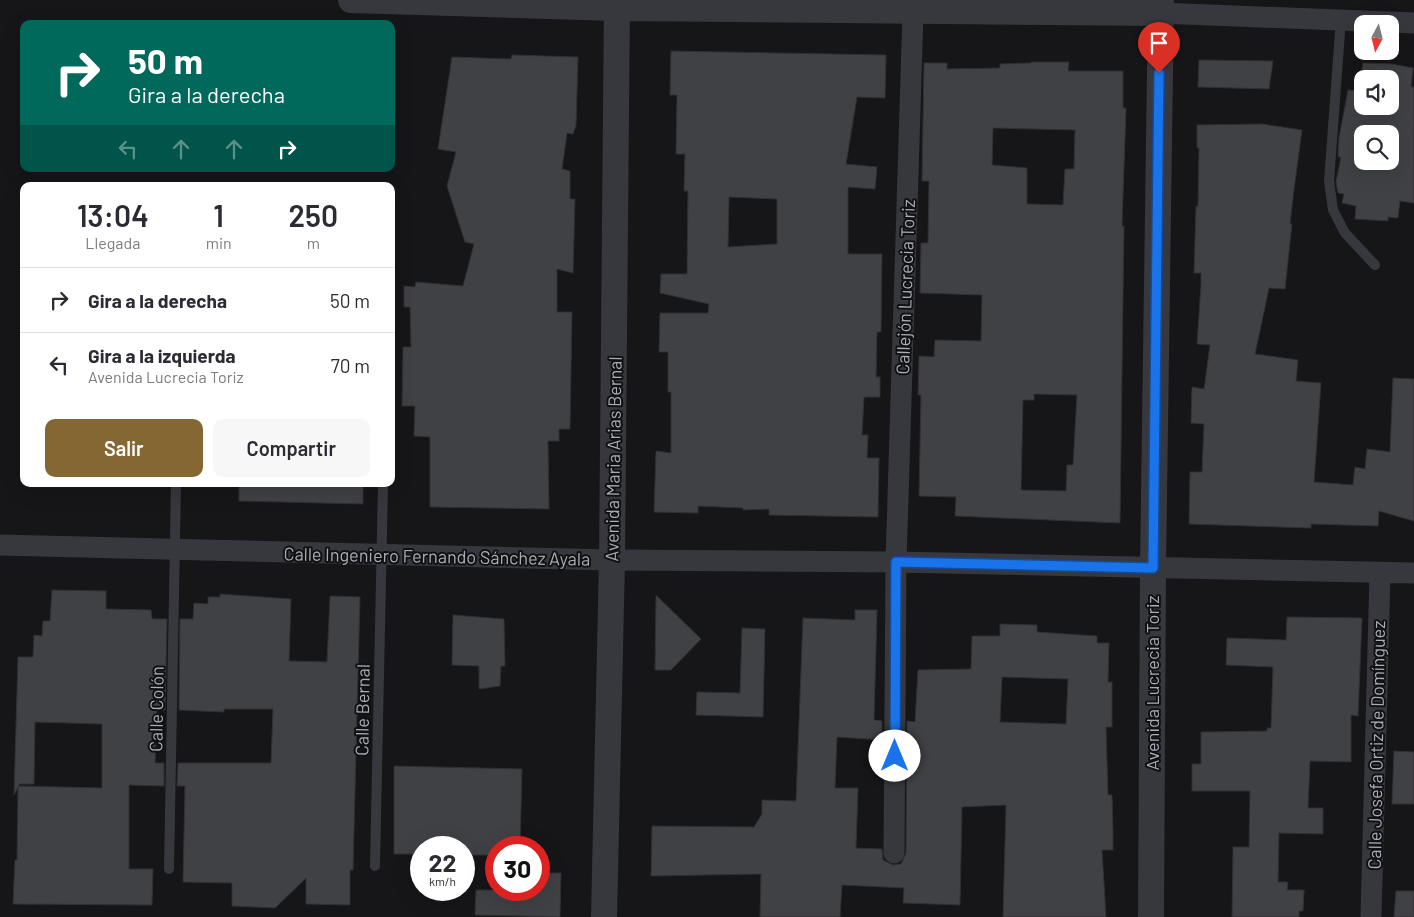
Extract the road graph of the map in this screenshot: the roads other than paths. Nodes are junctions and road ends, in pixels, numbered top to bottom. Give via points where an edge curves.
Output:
1 (351, 0) edge
2 (617, 4) edge
3 (1160, 7) edge
4 (913, 12) junction
5 (1340, 19) junction
6 (1414, 23) edge
7 (1375, 265) dead end
8 (176, 487) edge
9 (383, 487) edge
10 (0, 545) edge
11 (176, 550) junction
12 (381, 555) junction
13 (612, 560) junction
14 (896, 562) junction
15 (1153, 568) junction
16 (1380, 573) junction
17 (1414, 573) edge
18 (894, 853) dead end
19 (375, 866) dead end
20 (169, 869) dead end
21 (604, 917) edge
22 (1151, 917) edge
23 (1371, 917) edge

1 - 2 street
2 - 4 street
2 - 13 street, Avenida Maria Arias Bernal
3 - 4 street
3 - 5 street
3 - 15 street, Avenida Lucrecia Toriz
4 - 14 street, Callejón Lucrecia Toriz
5 - 6 street
5 - 7 lane via 1329,181 1332,210 1345,233
8 - 11 lane, Calle Colón
9 - 12 lane, Calle Bernal
10 - 11 street, Calle Ingeniero Fernando Sánchez Ayala
11 - 12 street, Calle Ingeniero Fernando Sánchez Ayala
11 - 20 lane, Calle Colón
12 - 13 street, Calle Ingeniero Fernando Sánchez Ayala
12 - 19 lane, Calle Bernal
13 - 14 street, Calle Ingeniero Fernando Sánchez Ayala
13 - 21 street, Avenida Maria Arias Bernal
14 - 15 street, Calle Ingeniero Fernando Sánchez Ayala
14 - 18 street, Callejón Lucrecia Toriz
15 - 16 street, Calle Ingeniero Fernando Sánchez Ayala
15 - 22 street, Avenida Lucrecia Toriz
16 - 17 street, Calle Ingeniero Fernando Sánchez Ayala
16 - 23 street, Calle Josefa Ortiz de Domínguez

